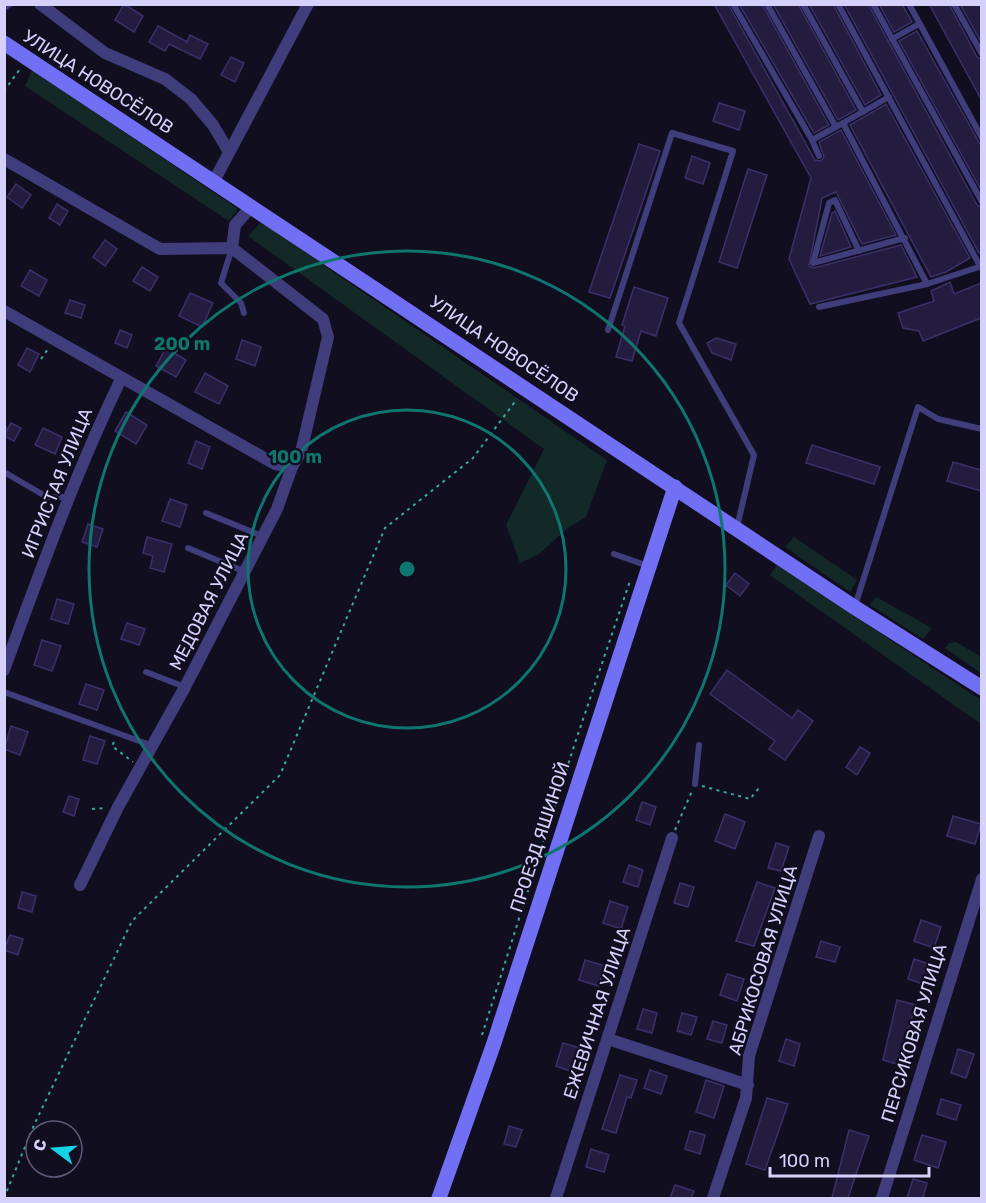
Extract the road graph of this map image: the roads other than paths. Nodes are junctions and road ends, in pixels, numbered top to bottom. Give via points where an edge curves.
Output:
1 (10, 4) edge
2 (40, 4) edge
3 (308, 4) edge
4 (733, 4) edge
5 (767, 4) edge
6 (803, 4) edge
7 (838, 4) edge
8 (873, 4) edge
9 (909, 4) edge
10 (954, 4) edge
11 (4, 8) edge
12 (919, 24) junction
13 (892, 39) junction
14 (4, 43) edge
15 (981, 54) edge
16 (889, 97) junction
17 (863, 112) junction
18 (843, 123) junction
19 (836, 127) junction
20 (981, 138) edge
21 (812, 140) junction
22 (229, 152) junction
23 (819, 156) dead end
24 (4, 159) edge
25 (214, 181) junction
26 (981, 202) edge
27 (252, 206) junction
28 (905, 238) junction
29 (232, 248) junction
30 (859, 251) junction
31 (981, 266) edge
32 (927, 284) junction
33 (819, 307) dead end
34 (4, 311) edge
35 (244, 313) dead end
36 (608, 330) dead end
37 (122, 379) junction
38 (981, 429) edge
39 (292, 467) junction
40 (4, 472) edge
41 (675, 487) junction
42 (69, 497) junction
43 (206, 513) dead end
44 (737, 527) junction
45 (262, 536) junction
46 (188, 548) dead end
47 (614, 554) dead end
48 (649, 566) junction
49 (243, 572) junction
50 (854, 607) junction
51 (4, 670) edge
52 (146, 672) dead end
53 (185, 687) junction
54 (981, 688) edge
55 (4, 692) edge
56 (699, 745) dead end
57 (153, 746) junction
58 (696, 784) road end
59 (819, 836) dead end
60 (672, 838) road end
61 (981, 879) edge
62 (80, 885) dead end
63 (608, 1039) junction
64 (748, 1084) junction
65 (439, 1198) edge
66 (556, 1198) edge
67 (713, 1198) edge
68 (882, 1198) edge

1 - 11 lane
2 - 22 street via 105,53 165,79 191,99
3 - 22 street
4 - 21 lane
5 - 19 lane
6 - 17 lane
7 - 16 lane
8 - 13 lane
9 - 12 lane
10 - 15 lane
12 - 13 lane
12 - 20 lane
13 - 26 lane
14 - 25 street, УЛИЦА НОВОСЁЛОВ
16 - 17 lane
16 - 31 lane
17 - 18 lane
18 - 19 lane
18 - 28 lane
19 - 21 lane
21 - 23 lane
22 - 25 street
24 - 29 street via 160,249
25 - 27 street, УЛИЦА НОВОСЁЛОВ
27 - 29 street via 235,225
27 - 41 street, УЛИЦА НОВОСЁЛОВ
28 - 30 lane
28 - 32 lane
29 - 35 lane via 221,282 241,303
29 - 39 street, МЕДОВАЯ УЛИЦА via 323,319 328,337 301,452
30 - 30 lane via 813,263 829,203 835,200
31 - 32 lane
32 - 33 lane
34 - 37 street
36 - 44 lane via 672,133 733,151 679,323 754,455
37 - 39 street via 275,464
37 - 42 street, ИГРИСТАЯ УЛИЦА
38 - 50 lane via 938,419 918,407
39 - 45 street, МЕДОВАЯ УЛИЦА
40 - 42 lane via 47,497
41 - 44 street, УЛИЦА НОВОСЁЛОВ
41 - 48 street, ПРОЕЗД ЯШИНОЙ
42 - 51 street, ИГРИСТАЯ УЛИЦА
43 - 45 lane
44 - 50 street, УЛИЦА НОВОСЁЛОВ
45 - 49 street, МЕДОВАЯ УЛИЦА
46 - 49 lane
47 - 48 lane
48 - 65 street, ПРОЕЗД ЯШИНОЙ via 494,1043
49 - 53 street, МЕДОВАЯ УЛИЦА
50 - 54 street, УЛИЦА НОВОСЁЛОВ
52 - 53 lane
53 - 57 street, МЕДОВАЯ УЛИЦА
55 - 57 lane
56 - 58 lane
57 - 62 street, МЕДОВАЯ УЛИЦА
59 - 64 street, АБРИКОСОВАЯ УЛИЦА via 749,1056
60 - 63 street, ЕЖЕВИЧНАЯ УЛИЦА
61 - 68 street, ПЕРСИКОВАЯ УЛИЦА
63 - 64 street
63 - 66 street, ЕЖЕВИЧНАЯ УЛИЦА
64 - 67 street, АБРИКОСОВАЯ УЛИЦА

